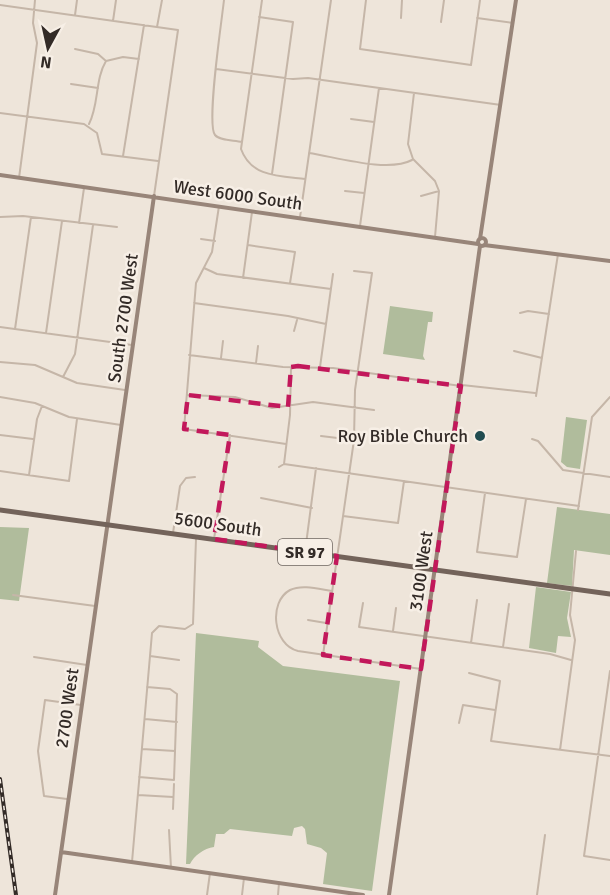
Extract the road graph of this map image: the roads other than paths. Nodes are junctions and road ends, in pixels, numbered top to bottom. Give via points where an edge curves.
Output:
1 (36, 0) edge
2 (77, 0) edge
3 (116, 0) edge
4 (162, 0) edge
5 (224, 0) edge
6 (262, 0) edge
7 (331, 0) edge
8 (366, 0) edge
9 (402, 0) edge
10 (444, 0) edge
11 (480, 0) edge
12 (516, 0) edge
13 (0, 5) edge
14 (34, 10) junction
15 (75, 16) junction
16 (259, 17) junction
17 (401, 18) dead end
18 (477, 18) junction
19 (113, 21) junction
20 (441, 22) dead end
21 (513, 23) junction
22 (144, 26) junction
23 (157, 27) junction
24 (75, 49) dead end
25 (139, 59) junction
26 (106, 61) junction
27 (216, 69) junction
28 (251, 74) junction
29 (285, 78) junction
30 (318, 79) junction
31 (71, 84) dead end
32 (99, 88) junction
33 (379, 88) junction
34 (414, 93) junction
35 (501, 105) junction
36 (0, 112) edge
37 (27, 116) junction
38 (351, 119) dead end
39 (374, 122) junction
40 (89, 125) junction
41 (242, 142) junction
42 (309, 153) junction
43 (123, 156) junction
44 (413, 159) junction
45 (158, 161) junction
46 (369, 162) junction
47 (272, 174) junction
48 (0, 175) edge
49 (19, 178) junction
50 (305, 179) junction
51 (84, 187) junction
52 (345, 191) dead end
53 (439, 191) junction
54 (364, 194) junction
55 (154, 196) junction
56 (421, 196) dead end
57 (219, 206) junction
58 (252, 211) junction
59 (0, 217) edge
60 (31, 217) junction
61 (300, 218) junction
62 (62, 221) junction
63 (79, 224) junction
64 (93, 225) junction
65 (360, 226) junction
66 (117, 227) dead end
67 (435, 237) junction
68 (201, 239) dead end
69 (215, 241) junction
70 (481, 244) junction
71 (248, 245) junction
72 (558, 254) junction
73 (610, 261) edge
74 (204, 268) junction
75 (354, 271) dead end
76 (333, 273) dead end
77 (243, 278) junction
78 (290, 284) junction
79 (331, 289) junction
80 (194, 303) junction
81 (520, 313) dead end
82 (549, 314) junction
83 (298, 318) junction
84 (326, 324) junction
85 (0, 327) edge
86 (15, 329) junction
87 (294, 331) dead end
88 (46, 333) junction
89 (77, 337) junction
90 (223, 341) dead end
91 (132, 345) junction
92 (258, 346) dead end
93 (514, 351) dead end
94 (189, 356) junction
95 (221, 358) junction
96 (542, 358) junction
97 (0, 362) edge
98 (256, 363) junction
99 (320, 367) junction
100 (291, 368) junction
101 (358, 372) junction
102 (63, 377) junction
103 (461, 386) junction
104 (126, 390) junction
105 (188, 395) junction
106 (610, 397) edge
107 (0, 398) edge
108 (289, 405) junction
109 (42, 406) junction
110 (354, 407) junction
111 (374, 410) dead end
112 (77, 419) junction
113 (121, 425) junction
114 (0, 435) edge
115 (230, 435) junction
116 (321, 436) dead end
117 (532, 439) dead end
118 (34, 440) junction
119 (354, 440) junction
120 (286, 444) junction
121 (284, 464) junction
122 (279, 467) dead end
123 (316, 468) junction
124 (0, 471) edge
125 (349, 473) junction
126 (583, 473) junction
127 (29, 475) junction
128 (195, 477) dead end
129 (610, 477) edge
130 (404, 481) junction
131 (447, 487) junction
132 (485, 493) junction
133 (261, 498) dead end
134 (526, 499) junction
135 (312, 508) junction
136 (0, 510) edge
137 (343, 516) junction
138 (107, 524) junction
139 (173, 533) junction
140 (197, 536) junction
141 (214, 539) junction
142 (576, 551) dead end
143 (305, 552) junction
144 (337, 556) junction
145 (435, 570) junction
146 (574, 589) junction
147 (332, 591) junction
148 (610, 594) edge
149 (13, 595) dead end
150 (477, 600) dead end
151 (363, 603) dead end
152 (509, 604) dead end
153 (95, 606) junction
154 (396, 608) dead end
155 (308, 620) dead end
156 (327, 623) junction
157 (393, 631) junction
158 (426, 636) junction
159 (471, 643) junction
160 (503, 647) junction
161 (323, 655) junction
162 (150, 656) junction
163 (34, 657) dead end
164 (179, 660) dead end
165 (571, 660) junction
166 (87, 665) junction
167 (421, 669) junction
168 (610, 671) edge
169 (469, 673) dead end
170 (147, 687) junction
171 (81, 705) junction
172 (495, 710) junction
173 (145, 719) junction
174 (177, 722) junction
175 (459, 723) dead end
176 (142, 748) junction
177 (560, 750) junction
178 (175, 751) junction
179 (598, 754) junction
180 (610, 756) edge
181 (139, 777) junction
182 (174, 784) dead end
183 (138, 795) junction
184 (173, 797) junction
185 (68, 799) junction
186 (173, 809) dead end
187 (169, 830) dead end
188 (545, 835) dead end
189 (61, 852) junction
190 (610, 860) edge
191 (132, 862) junction
192 (171, 868) junction
193 (210, 873) junction
194 (244, 878) junction
195 (279, 883) junction
196 (316, 888) junction
197 (55, 895) edge
198 (207, 895) edge
199 (242, 895) edge
200 (278, 895) edge
201 (315, 895) edge
202 (363, 895) edge
203 (389, 895) edge
204 (537, 895) edge

1 - 14 street
2 - 15 street
3 - 19 street
4 - 23 street
5 - 27 street
6 - 16 street
7 - 30 street
8 - 18 street via 360,49 471,65
9 - 17 street
10 - 20 street
11 - 18 street
12 - 21 street, 3100 West
13 - 14 street
14 - 15 street
14 - 37 street via 37,43
15 - 19 street
16 - 28 street
16 - 29 street via 293,22
18 - 21 street
19 - 22 street
21 - 35 street, 3100 West
22 - 23 street
22 - 25 street
23 - 45 street, South 2700 West via 178,30
24 - 26 street via 98,54
25 - 26 street
25 - 43 street
26 - 32 street
27 - 28 street
27 - 41 street via 212,123 216,136
28 - 29 street
28 - 41 street
29 - 30 street
29 - 47 street
30 - 33 street
30 - 42 street
31 - 32 street
32 - 40 street
33 - 34 street
33 - 39 street
34 - 35 street
34 - 44 street via 408,133
35 - 70 street, 3100 West
36 - 37 street
37 - 40 street
37 - 49 street
38 - 39 street
39 - 46 street
40 - 43 street via 97,133 102,154
41 - 47 street via 241,149 250,165
42 - 46 street
42 - 50 street
43 - 45 street
44 - 46 street via 398,165
44 - 53 street via 435,181
45 - 55 street, South 2700 West
46 - 54 street
47 - 50 street
48 - 49 street, West 6000 South
49 - 51 street, West 6000 South
50 - 61 street
51 - 55 street, West 6000 South
51 - 63 street
52 - 54 street
53 - 56 street
53 - 67 street
54 - 65 street
55 - 57 street, West 6000 South
55 - 91 street, South 2700 West
57 - 58 street, West 6000 South
57 - 69 street
58 - 61 street, West 6000 South
58 - 71 street
59 - 60 street
60 - 62 street
60 - 86 street
61 - 65 street, West 6000 South
62 - 63 street
62 - 88 street
63 - 64 street
64 - 66 street
64 - 89 street
65 - 67 street, West 6000 South
67 - 70 street, West 6000 South
68 - 69 street
69 - 74 street
70 - 72 street, West 6000 South
70 - 103 street, 3100 West
71 - 77 street
71 - 78 street via 295,252
72 - 73 street, West 6000 South
72 - 82 street
74 - 77 street
74 - 80 street via 197,279
75 - 101 street via 372,273
76 - 79 street
77 - 78 street
78 - 79 street
79 - 84 street
80 - 83 street
80 - 94 street
81 - 82 street
82 - 96 street
83 - 84 street
83 - 87 street
84 - 99 street
85 - 86 street
86 - 88 street
88 - 89 street
89 - 91 street
89 - 102 street via 75,354
90 - 95 street
91 - 104 street, South 2700 West
92 - 98 street
93 - 96 street
94 - 95 street
94 - 105 street
95 - 98 street
96 - 103 street via 535,394
97 - 102 street via 43,367
98 - 100 street
99 - 100 street
99 - 101 street
100 - 108 street
101 - 103 street
101 - 110 street
102 - 104 street
103 - 131 street, 3100 West
104 - 113 street, South 2700 West
105 - 108 street via 235,397 272,408
105 - 115 street via 184,429
106 - 126 street via 592,417
107 - 109 street
108 - 110 street via 313,402
108 - 120 street
109 - 112 street
109 - 118 street
110 - 111 street
110 - 119 street
112 - 113 street
112 - 127 street via 69,481
113 - 138 street, South 2700 West
114 - 118 street
115 - 120 street
115 - 141 street
116 - 119 street
117 - 126 street via 563,470
118 - 127 street
119 - 125 street
120 - 121 street
121 - 122 street
121 - 123 street
123 - 125 street
123 - 135 street
124 - 127 street
125 - 130 street
125 - 137 street
126 - 129 street
126 - 134 street via 579,508
128 - 139 street via 186,478 180,486
130 - 131 street
130 - 137 street via 398,523
131 - 132 street
131 - 145 street, 3100 West
132 - 134 street
132 - 134 street via 477,552 517,557
133 - 135 street
135 - 143 street
136 - 138 main road, 5600 South / SR 97
137 - 144 street
138 - 139 main road, 5600 South / SR 97
138 - 153 street, 2700 West
139 - 140 main road, 5600 South / SR 97
140 - 141 main road, 5600 South / SR 97
140 - 162 street via 193,624 185,629 155,627
141 - 143 main road, 5600 South / SR 97
142 - 146 street
143 - 144 main road, 5600 South / SR 97
144 - 145 main road, 5600 South / SR 97
144 - 147 street
145 - 146 main road, 5600 South / SR 97
145 - 158 street, 3100 West
146 - 148 main road, 5600 South / SR 97
146 - 165 street
147 - 156 street
147 - 161 street via 303,587 291,590 279,607 277,625 281,641 292,650
149 - 153 street
150 - 159 street
151 - 157 street via 359,627
152 - 160 street
153 - 166 street, 2700 West
154 - 157 street
155 - 156 street
156 - 161 street
157 - 158 street
158 - 159 street
158 - 167 street, 3100 West
159 - 160 street
160 - 165 street
161 - 167 street
162 - 164 street
162 - 170 street
163 - 166 street
165 - 177 street
166 - 171 street, 2700 West
167 - 203 street, 3100 West
168 - 179 street
169 - 172 street via 500,681
170 - 173 street
170 - 174 street via 170,689 177,694
171 - 185 street, 2700 West
171 - 185 street via 45,700 38,751 44,796
172 - 175 street via 463,705
172 - 177 street via 491,741
173 - 174 street
173 - 176 street
174 - 178 street
176 - 178 street
176 - 181 street
177 - 179 street
178 - 181 street via 174,780
179 - 180 street
179 - 190 street via 584,856
181 - 183 street
182 - 184 street
183 - 184 street
183 - 191 street
184 - 186 street
185 - 189 street, 2700 West
187 - 192 street
188 - 204 street
189 - 191 street
189 - 197 street, 2700 West
191 - 192 street
192 - 193 street
193 - 194 street
193 - 198 street
194 - 195 street
194 - 199 street
195 - 196 street
195 - 200 street
196 - 201 street
196 - 202 street

